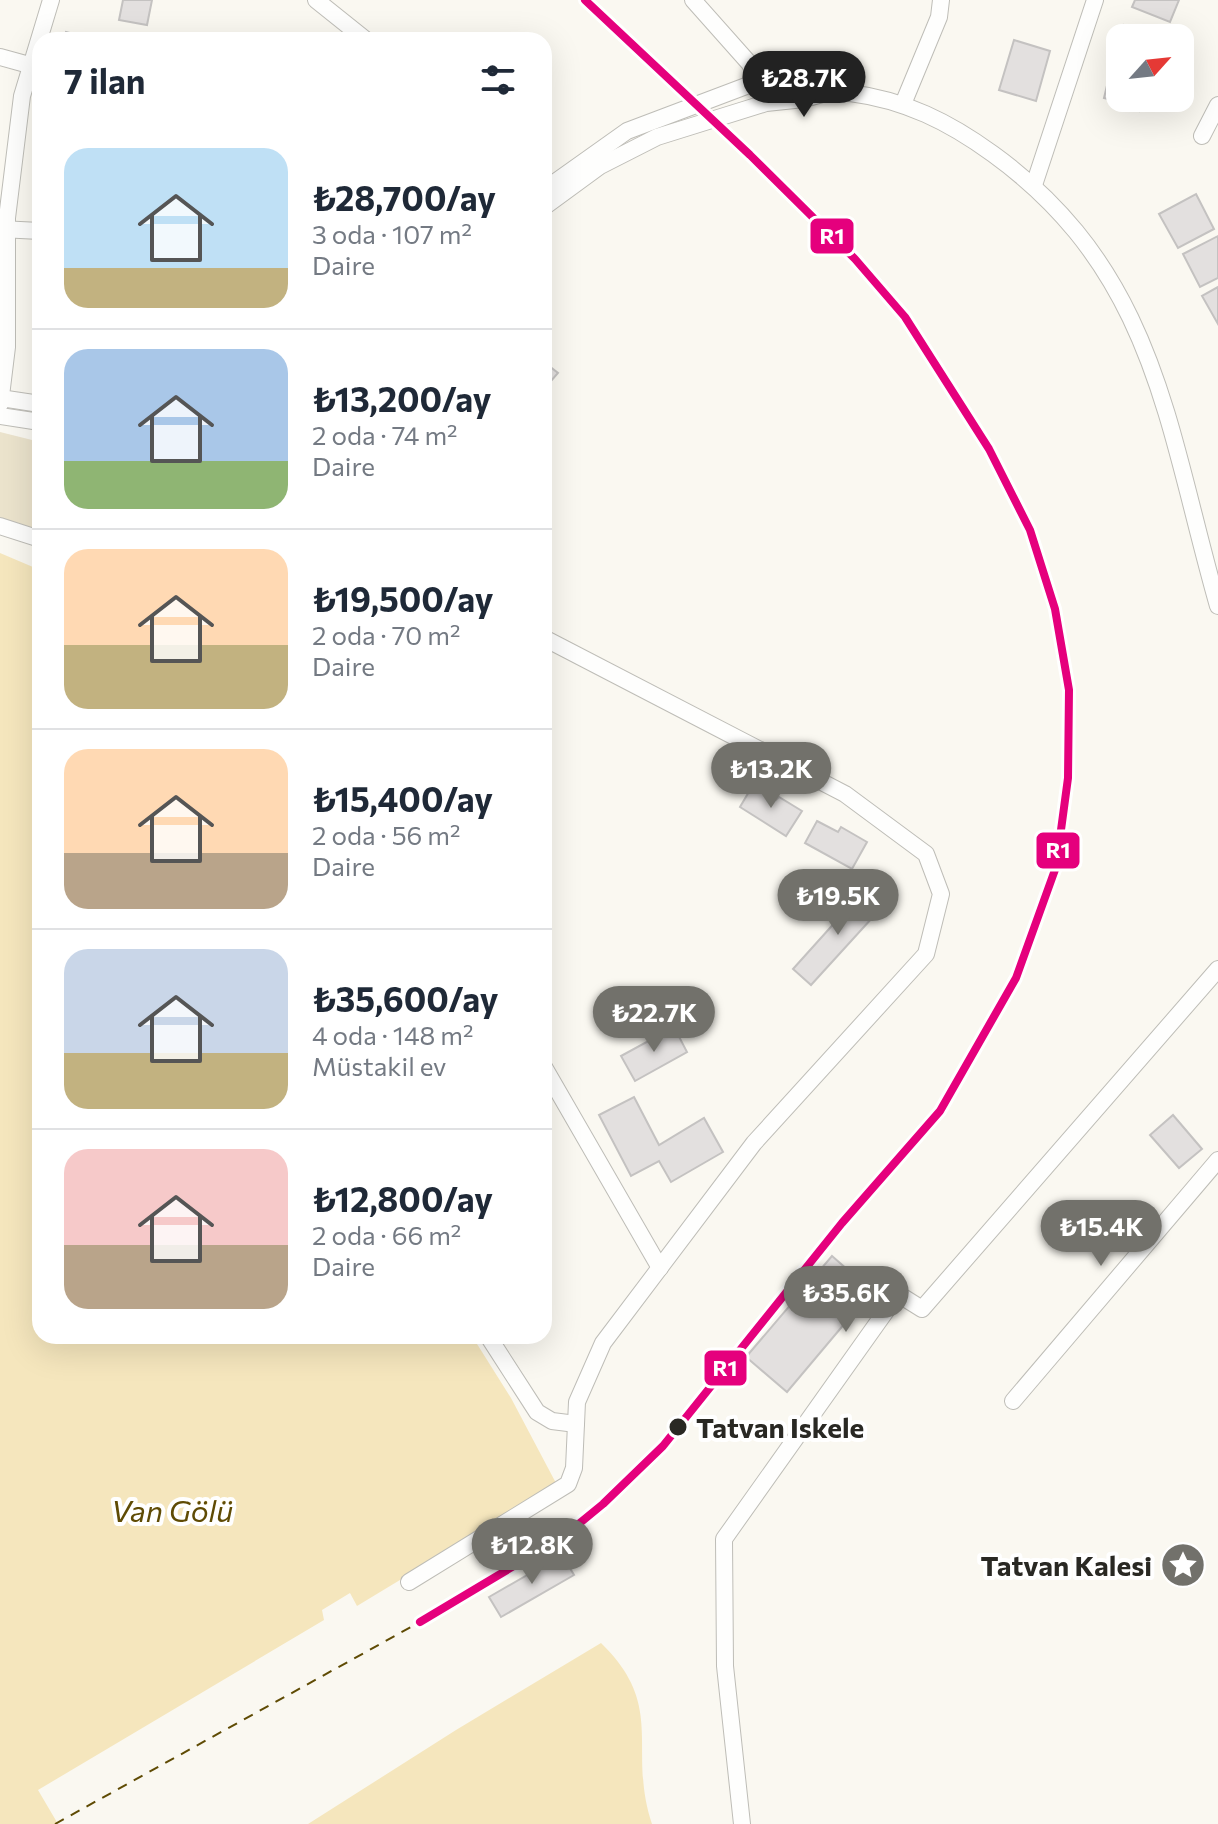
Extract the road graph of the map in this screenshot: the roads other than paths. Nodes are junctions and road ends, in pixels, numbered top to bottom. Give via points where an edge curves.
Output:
1 (51, 0) edge
2 (316, 0) edge
3 (693, 0) edge
4 (941, 0) edge
5 (1095, 0) edge
6 (44, 32) edge
7 (356, 32) edge
8 (0, 57) edge
9 (32, 66) edge
10 (32, 75) edge
11 (758, 82) junction
12 (833, 91) junction
13 (903, 104) junction
14 (1218, 105) edge
15 (1202, 136) dead end
16 (552, 182) edge
17 (1034, 185) junction
18 (552, 201) edge
19 (4, 230) edge
20 (32, 231) edge
21 (0, 400) edge
22 (32, 403) edge
23 (0, 416) edge
24 (32, 421) edge
25 (0, 526) edge
26 (32, 536) edge
27 (1218, 606) edge
28 (552, 642) edge
29 (1218, 969) edge
30 (552, 1081) edge
31 (1218, 1160) edge
32 (660, 1268) junction
33 (493, 1344) edge
34 (1013, 1401) dead end
35 (576, 1424) junction
36 (409, 1582) dead end
37 (742, 1824) edge

1 - 6 street
2 - 7 street
3 - 11 street via 749,63
4 - 13 street
5 - 17 street
8 - 9 street
10 - 19 street via 22,96
11 - 12 street via 800,80
11 - 16 street via 648,122
12 - 13 street
12 - 18 street via 766,103 657,137 600,166
13 - 17 street via 946,122
14 - 15 street
17 - 27 street via 1114,284 1139,332 1175,433
19 - 20 street
19 - 21 street via 7,347
21 - 22 street
23 - 24 street
25 - 26 street
28 - 32 street via 845,794 926,854 941,894 926,954 754,1143
29 - 37 street via 922,1309 898,1294 724,1539 725,1666
30 - 32 street
31 - 34 street
32 - 35 street via 603,1343 577,1402
33 - 35 street via 537,1412 552,1421
35 - 36 street via 568,1484

